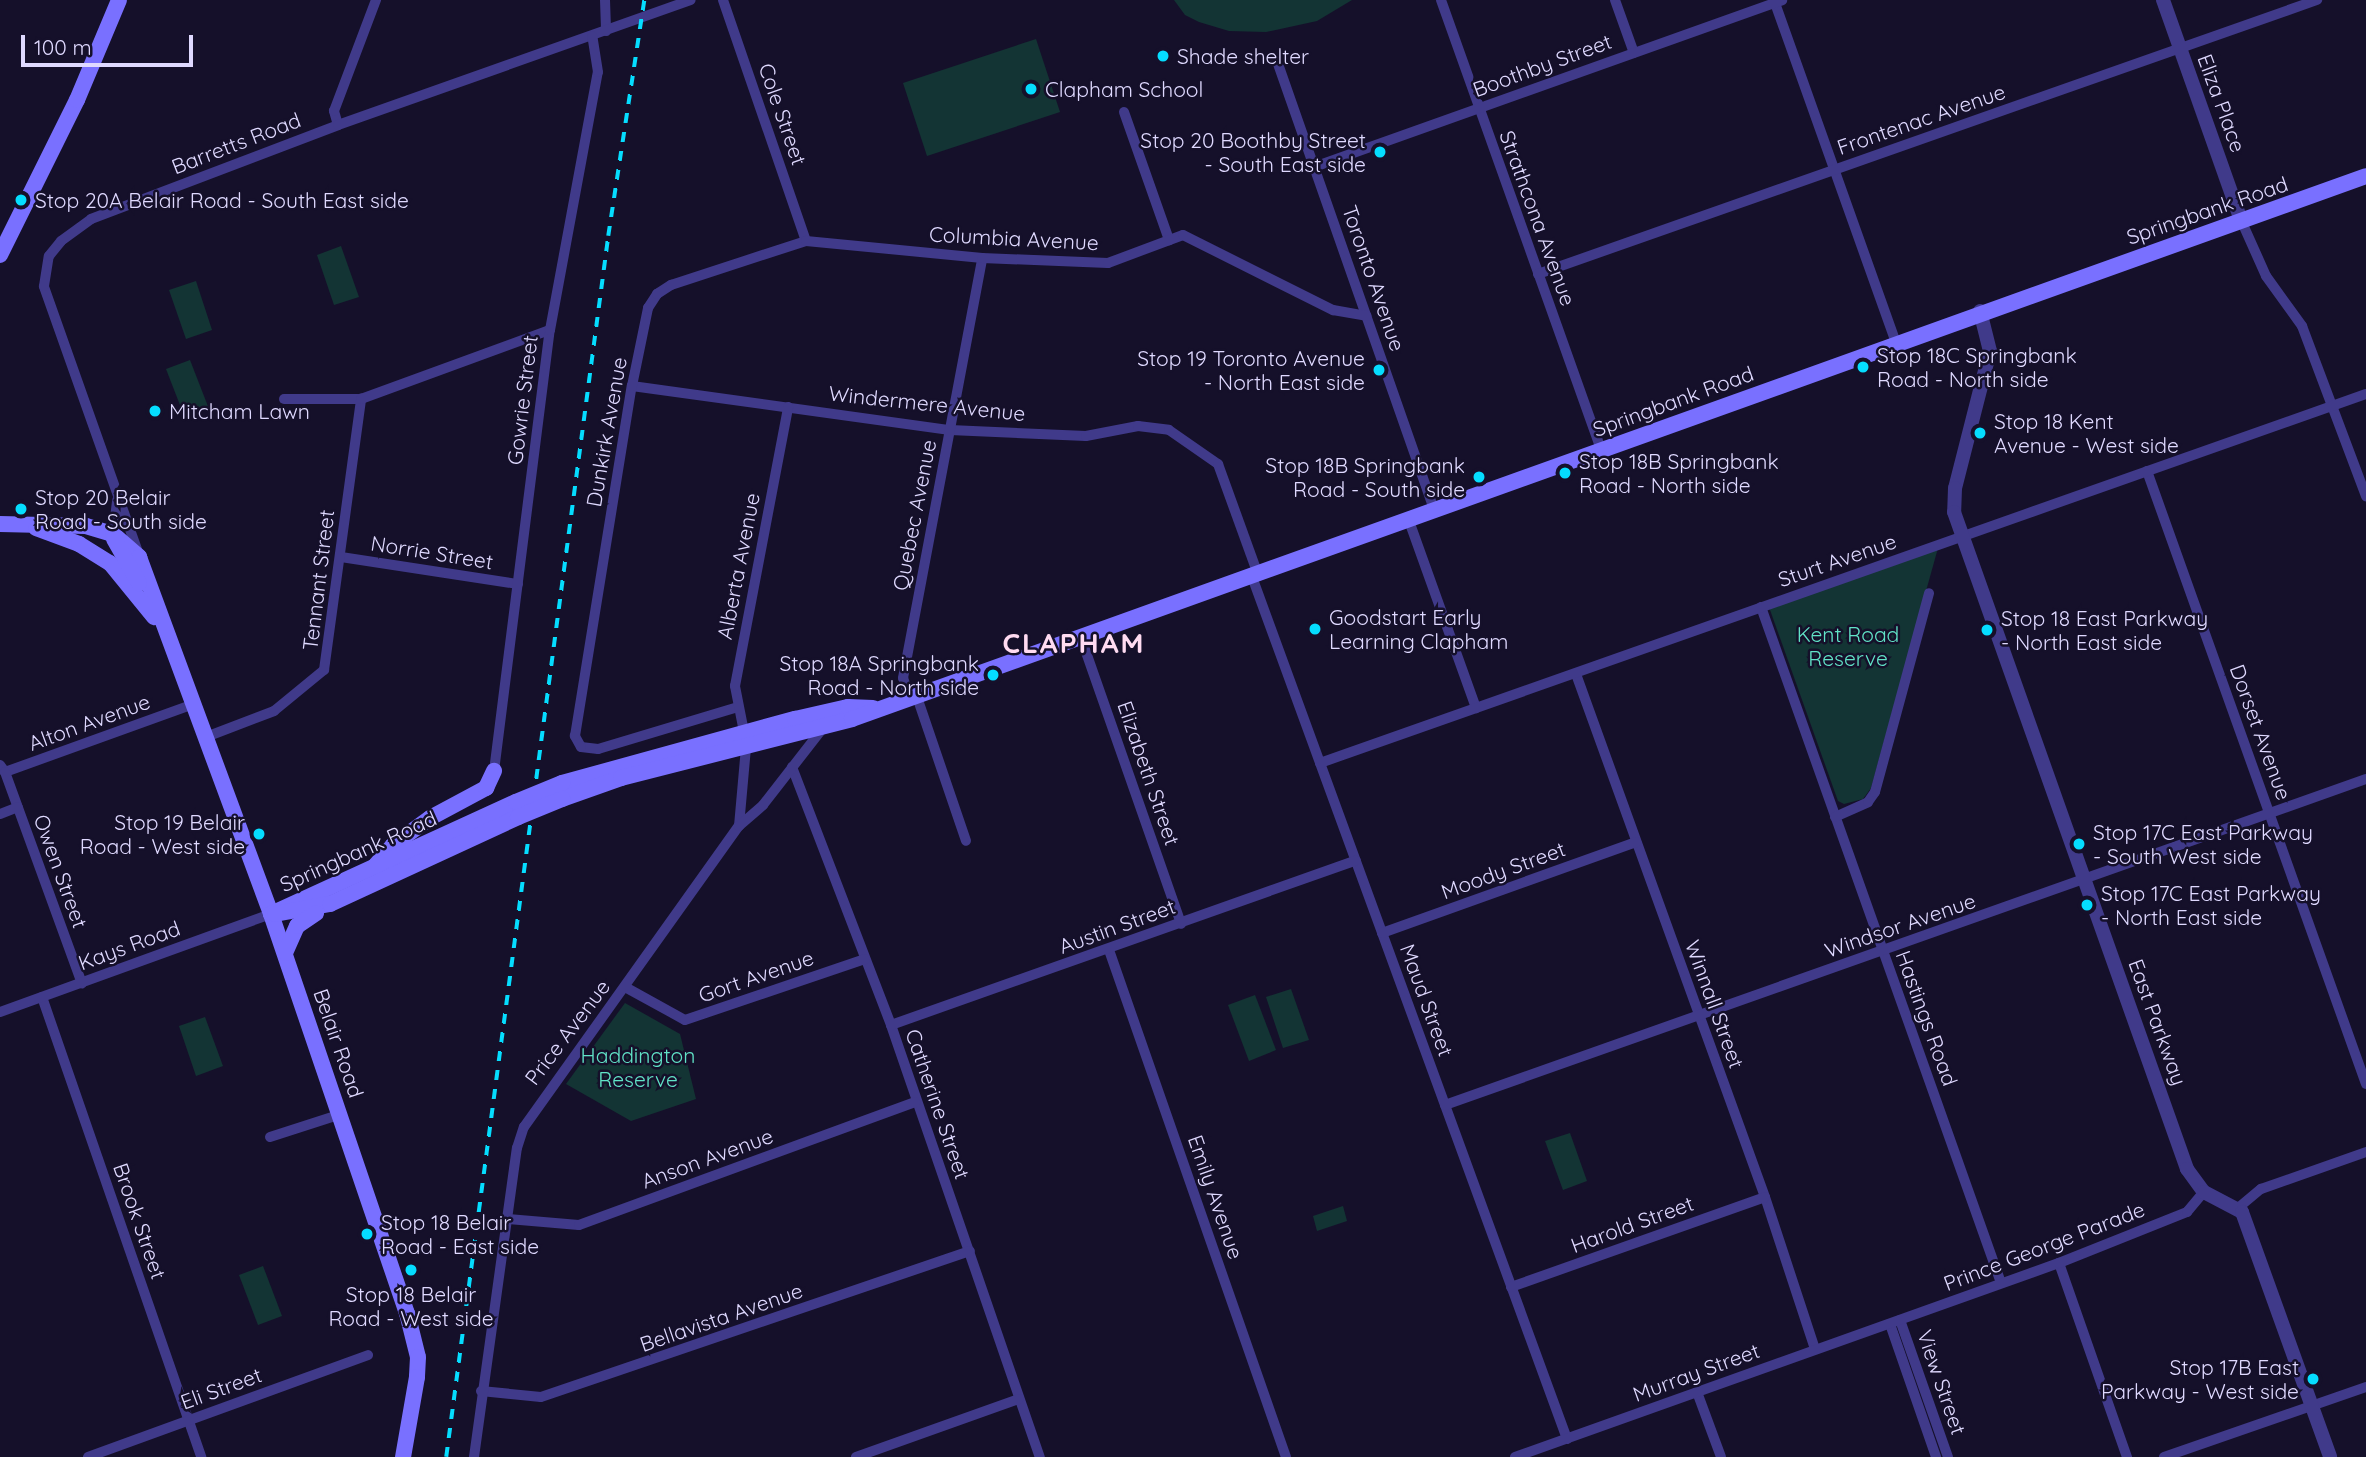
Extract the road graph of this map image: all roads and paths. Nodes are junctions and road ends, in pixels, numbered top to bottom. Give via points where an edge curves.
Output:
1 (119, 0) edge
2 (376, 0) edge
3 (605, 0) edge
4 (691, 0) edge
5 (723, 0) edge
6 (1441, 0) edge
7 (1615, 0) edge
8 (2163, 0) edge
9 (2317, 0) edge
10 (1779, 1) edge
11 (606, 31) junction
12 (592, 36) junction
13 (2180, 48) junction
14 (1633, 53) junction
15 (1277, 61) dead end
16 (1479, 108) junction
17 (1124, 112) dead end
18 (338, 125) junction
19 (1314, 167) junction
20 (1835, 169) junction
21 (2366, 176) edge
22 (2241, 220) junction
23 (1169, 240) junction
24 (806, 241) junction
25 (1, 253) edge
26 (982, 258) junction
27 (1538, 274) junction
28 (1980, 311) junction
29 (1366, 316) junction
30 (550, 330) junction
31 (1896, 342) junction
32 (632, 386) junction
33 (2366, 394) edge
34 (285, 399) dead end
35 (360, 399) junction
36 (2332, 406) junction
37 (788, 407) junction
38 (950, 430) junction
39 (1601, 450) junction
40 (2147, 471) junction
41 (2366, 496) edge
42 (117, 500) junction
43 (1434, 509) junction
44 (1408, 518) junction
45 (0, 524) edge
46 (23, 525) junction
47 (113, 534) junction
48 (1962, 536) junction
49 (139, 557) junction
50 (341, 557) junction
51 (1254, 573) junction
52 (518, 584) junction
53 (1929, 593) dead end
54 (146, 605) junction
55 (1761, 607) junction
56 (1080, 635) junction
57 (174, 652) junction
58 (1576, 674) junction
59 (913, 695) junction
60 (194, 704) junction
61 (738, 708) junction
62 (876, 708) junction
63 (1476, 708) junction
64 (823, 727) junction
65 (206, 737) junction
66 (745, 740) junction
67 (1320, 762) junction
68 (792, 767) junction
69 (2, 769) edge
70 (494, 771) joint
71 (2366, 779) edge
72 (462, 803) junction
73 (18, 807) junction
74 (517, 809) junction
75 (0, 814) edge
76 (2271, 815) junction
77 (486, 816) junction
78 (1835, 817) junction
79 (739, 826) junction
80 (966, 841) dead end
81 (1636, 842) junction
82 (1356, 860) junction
83 (371, 870) junction
84 (2085, 880) junction
85 (330, 904) junction
86 (271, 914) junction
87 (1181, 924) junction
88 (1382, 933) junction
89 (1109, 950) junction
90 (1882, 952) junction
91 (285, 953) junction
92 (865, 959) junction
93 (82, 983) junction
94 (625, 987) junction
95 (42, 997) junction
96 (0, 1012) edge
97 (1699, 1016) junction
98 (891, 1025) junction
99 (2366, 1084) edge
100 (915, 1102) junction
101 (1445, 1105) junction
102 (341, 1114) junction
103 (270, 1137) dead end
104 (2366, 1152) edge
105 (2204, 1192) junction
106 (1765, 1197) junction
107 (2238, 1208) junction
108 (508, 1219) junction
109 (970, 1251) junction
110 (2059, 1263) junction
111 (2001, 1283) junction
112 (1511, 1287) junction
113 (1895, 1322) junction
114 (1815, 1349) junction
115 (368, 1355) dead end
116 (2366, 1387) edge
117 (481, 1391) junction
118 (1698, 1392) junction
119 (1019, 1399) junction
120 (2312, 1405) junction
121 (188, 1420) junction
122 (1567, 1439) junction
123 (88, 1457) edge
124 (201, 1457) edge
125 (403, 1457) edge
126 (474, 1457) edge
127 (856, 1457) edge
128 (1040, 1457) edge
129 (1286, 1457) edge
130 (1515, 1457) edge
131 (1721, 1457) edge
132 (1936, 1457) edge
133 (1948, 1457) edge
134 (2127, 1457) edge
135 (2164, 1457) edge
136 (2330, 1457) edge

1 - 25 main road via 71,112
2 - 18 street via 336,104
3 - 11 street
4 - 11 street, Barretts Road
5 - 24 street, Cole Street
6 - 16 street, Strathcona Avenue
7 - 14 street
8 - 13 street, Eliza Place
9 - 13 street, Frontenac Avenue
10 - 14 street, Boothby Street
10 - 20 street
11 - 12 street, Barretts Road
12 - 18 street, Barretts Road
12 - 30 street, Gowrie Street via 598,72
13 - 20 street, Frontenac Avenue
13 - 22 street, Eliza Place
14 - 16 street, Boothby Street
15 - 19 street, Toronto Avenue
16 - 19 street, Boothby Street
16 - 27 street, Strathcona Avenue
17 - 23 street
18 - 42 street, Barretts Road via 91,219 73,229 49,256 44,286
19 - 29 street, Toronto Avenue
20 - 27 street, Frontenac Avenue
20 - 31 street
21 - 22 main road, Springbank Road
22 - 28 main road, Springbank Road
22 - 36 street via 2266,276 2302,326
23 - 26 street, Columbia Avenue via 1108,263
23 - 29 street, Columbia Avenue via 1183,235 1333,310
24 - 26 street, Columbia Avenue
24 - 32 street, Dunkirk Avenue via 657,294 648,308
26 - 38 street, Quebec Avenue
27 - 39 street, Strathcona Avenue
28 - 31 main road, Springbank Road
28 - 48 street, East Parkway via 1990,351 1954,495
29 - 43 street, Toronto Avenue
30 - 35 street
30 - 52 street, Gowrie Street
31 - 39 main road, Springbank Road
32 - 37 street, Windermere Avenue
32 - 61 street, Dunkirk Avenue via 575,736 581,747 598,749
33 - 36 street, Sturt Avenue
34 - 35 street
35 - 50 street, Tennant Street
36 - 40 street, Sturt Avenue
36 - 41 street
37 - 38 street, Windermere Avenue
37 - 61 street, Alberta Avenue via 735,686
38 - 51 street, Windermere Avenue via 1086,436 1138,426 1169,430 1218,464
38 - 59 street, Quebec Avenue via 903,678
39 - 43 main road, Springbank Road
40 - 48 street, Sturt Avenue
40 - 76 street, Dorset Avenue
42 - 47 street, Barretts Road
42 - 49 street, Barretts Road
43 - 44 main road, Springbank Road
44 - 51 main road, Springbank Road
44 - 63 street
45 - 46 main road, Belair Road
46 - 47 main road, Belair Road via 66,524
46 - 54 main road, Belair Road via 90,549 121,572
47 - 49 main road, Belair Road
47 - 54 main road via 119,552 136,573
48 - 55 street, Sturt Avenue
48 - 84 street, East Parkway
49 - 57 main road, Belair Road
50 - 52 street, Norrie Street
50 - 65 street, Tennant Street via 324,670 274,711
51 - 56 main road, Springbank Road
51 - 67 street, Maud Street
52 - 70 street, Gowrie Street
53 - 78 street via 1875,792 1868,802
54 - 57 main road, Belair Road
55 - 58 street, Sturt Avenue
55 - 78 street, Hastings Road
56 - 59 main road, Springbank Road
56 - 87 street, Elizabeth Street
57 - 60 main road, Belair Road
58 - 63 street, Sturt Avenue
58 - 81 street, Winnall Street
59 - 62 main road, Springbank Road
59 - 80 street, Quebec Avenue
60 - 65 main road, Belair Road
60 - 69 street, Alton Avenue
61 - 66 street, Alberta Avenue
62 - 64 main road, Springbank Road
62 - 66 main road, Springbank Road via 848,707
63 - 67 street, Sturt Avenue
64 - 66 main road, Springbank Road
64 - 68 street, Price Avenue
65 - 86 main road, Belair Road
66 - 74 main road, Springbank Road, bridge via 562,791
66 - 79 street
67 - 82 street, Maud Street
68 - 79 street, Price Avenue via 763,805
68 - 92 street, Catherine Street
69 - 73 street, Owen Street
70 - 72 main road via 486,788
71 - 76 street, Windsor Avenue
72 - 77 main road
72 - 83 main road via 430,818 393,845
73 - 75 street
73 - 93 street, Owen Street
74 - 77 main road, Springbank Road
74 - 85 main road, Springbank Road
76 - 84 street, Windsor Avenue
76 - 99 street, Dorset Avenue
77 - 83 main road, Springbank Road
78 - 90 street, Hastings Road
79 - 94 street, Price Avenue
81 - 88 street, Moody Street
81 - 97 street, Winnall Street
82 - 87 street, Austin Street
82 - 88 street, Maud Street
83 - 86 main road, Springbank Road
84 - 90 street, Windsor Avenue
84 - 105 street, East Parkway via 2188,1169
85 - 86 main road, Springbank Road
85 - 91 main road via 297,926
86 - 91 main road, Belair Road
86 - 93 street, Kays Road
87 - 89 street, Austin Street
88 - 101 street, Maud Street
89 - 98 street, Austin Street
89 - 129 street, Emily Avenue
90 - 97 street, Windsor Avenue
90 - 111 street, Hastings Road
91 - 102 main road, Belair Road
92 - 94 street, Gort Avenue via 685,1020
92 - 98 street, Catherine Street
93 - 95 street, Kays Road
94 - 108 street, Price Avenue via 524,1127
95 - 96 street, Kays Road
95 - 121 street, Brook Street
97 - 101 street, Windsor Avenue
97 - 106 street, Winnall Street
98 - 100 street, Catherine Street
100 - 108 street, Anson Avenue via 579,1225
100 - 109 street, Catherine Street
101 - 112 street, Maud Street
102 - 103 street
102 - 125 main road, Belair Road via 418,1357
104 - 107 street via 2261,1189
105 - 107 street
105 - 110 street, Prince George Parade via 2187,1212
106 - 112 street, Harold Street
106 - 114 street, Winnall Street
107 - 120 street
108 - 117 street, Price Avenue
109 - 117 street, Bellavista Avenue via 541,1397
109 - 119 street, Catherine Street
110 - 111 street, Prince George Parade
110 - 134 street
111 - 113 street, Prince George Parade
112 - 122 street, Maud Street
113 - 114 street, Murray Street
113 - 132 street, View Street
113 - 133 street, View Street
114 - 118 street, Murray Street
115 - 121 street, Eli Street
116 - 120 street
117 - 126 street, Price Avenue
118 - 122 street, Murray Street
118 - 131 street
119 - 127 street
119 - 128 street, Catherine Street
120 - 135 street
120 - 136 street
121 - 123 street, Eli Street
121 - 124 street, Brook Street
122 - 130 street, Murray Street

